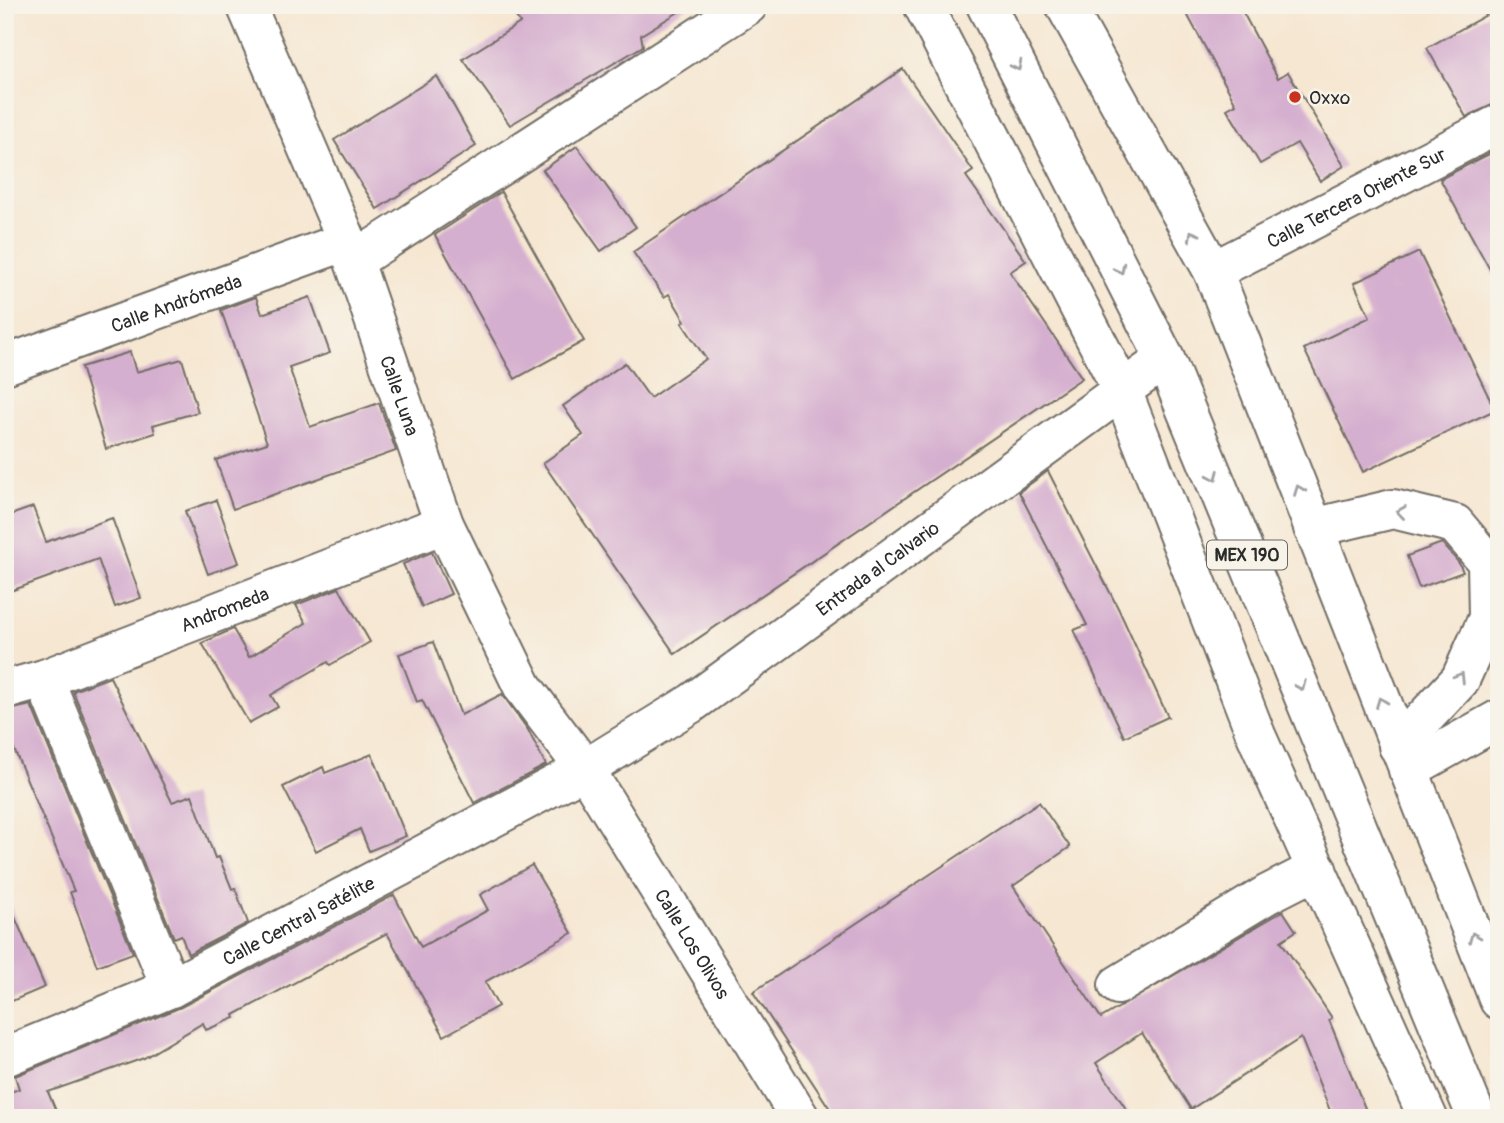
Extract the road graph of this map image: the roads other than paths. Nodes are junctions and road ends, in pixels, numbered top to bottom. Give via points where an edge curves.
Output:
1 (246, 5) edge
2 (748, 5) edge
3 (923, 5) edge
4 (986, 5) edge
5 (1065, 5) edge
6 (1499, 124) edge
7 (351, 251) junction
8 (1213, 271) junction
9 (1165, 359) junction
10 (5, 365) edge
11 (1122, 390) junction
12 (444, 524) junction
13 (1314, 528) junction
14 (44, 679) junction
15 (5, 690) edge
16 (1499, 719) edge
17 (1403, 758) junction
18 (585, 769) junction
19 (1317, 869) junction
20 (1118, 985) dead end
21 (171, 988) junction
22 (1499, 1000) edge
23 (5, 1057) edge
24 (800, 1118) edge
25 (1428, 1118) edge
26 (1478, 1118) edge

1 - 7 street, Calle Luna
2 - 7 street, Calle Andrómeda
3 - 11 street
4 -> 9 street, MEX 190
8 -> 5 street
6 - 8 street, Calle Tercera Oriente Sur
7 - 10 street, Calle Andrómeda
7 - 12 street, Calle Luna
13 -> 8 street
9 - 11 street, Entrada al Calvario
9 -> 26 street, MEX 190
11 - 18 street, Entrada al Calvario via 692,703
11 - 19 street via 1256,735
12 - 14 street, Andromeda
12 - 18 street, Calle Luna via 523,687
17 -> 13 street
17 -> 13 street via 1460,680 1488,618 1487,562 1455,524 1393,509
14 - 15 street, Andromeda
14 - 21 street
16 - 17 street
22 -> 17 street
18 - 21 street, Calle Central Satélite
18 - 24 street, Calle Los Olivos
19 - 20 street
19 - 25 street
21 - 23 street, Calle Central Satélite

